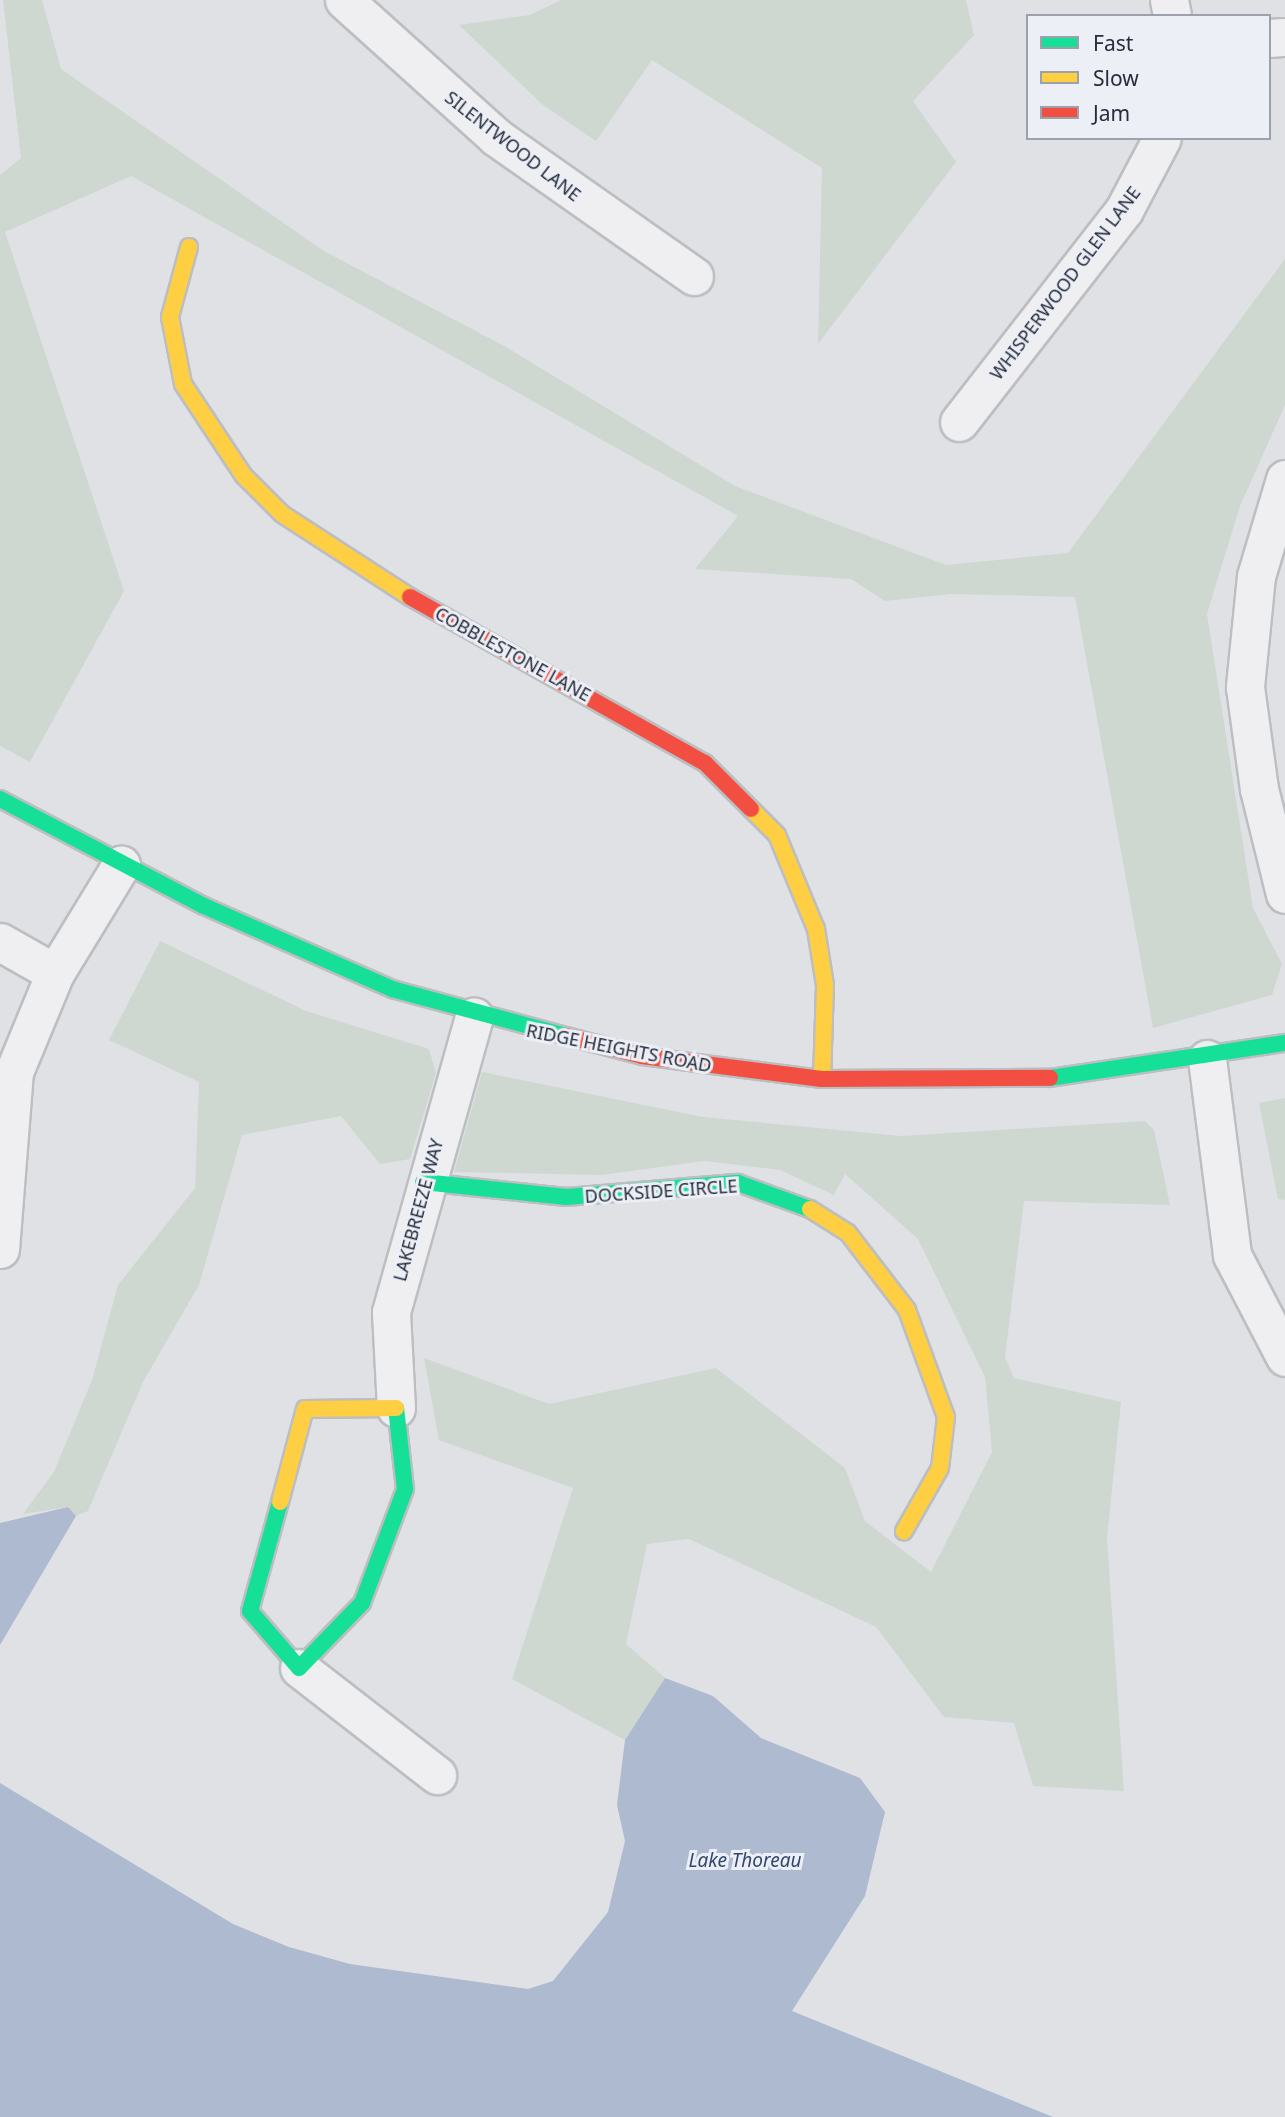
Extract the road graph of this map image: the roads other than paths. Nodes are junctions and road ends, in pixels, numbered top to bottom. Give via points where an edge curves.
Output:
1 (344, 0) edge
2 (1162, 140) edge
3 (189, 247) dead end
4 (694, 276) dead end
5 (959, 422) dead end
6 (1285, 479) edge
7 (0, 799) edge
8 (121, 865) junction
9 (1285, 894) edge
10 (0, 942) edge
11 (55, 973) junction
12 (474, 1016) junction
13 (1285, 1043) edge
14 (1207, 1059) junction
15 (822, 1079) junction
16 (423, 1182) junction
17 (0, 1250) edge
18 (1285, 1357) edge
19 (396, 1408) junction
20 (904, 1531) dead end
21 (299, 1668) junction
22 (437, 1775) dead end

1 - 4 street, SILENTWOOD LANE via 496,137
2 - 5 street, WHISPERWOOD GLEN LANE via 1124,210
3 - 15 street, COBBLESTONE LANE via 170,317 183,384 244,476 282,514 347,561 705,763 777,835 816,929 825,985
6 - 9 street via 1256,576 1245,687 1259,789
7 - 8 street, RIDGE HEIGHTS ROAD
8 - 11 street
8 - 12 street, RIDGE HEIGHTS ROAD via 305,954
10 - 11 street
11 - 17 street via 13,1072
12 - 15 street, RIDGE HEIGHTS ROAD via 642,1056
12 - 16 street, LAKEBREEZE WAY
13 - 14 street, RIDGE HEIGHTS ROAD
14 - 15 street, RIDGE HEIGHTS ROAD via 958,1083
14 - 18 street via 1232,1255
16 - 19 street, LAKEBREEZE WAY via 391,1312
16 - 20 street, DOCKSIDE CIRCLE via 566,1197 738,1183 797,1201 848,1233 907,1310 946,1417 940,1468
19 - 21 street, LAKEBREEZE WAY via 405,1489 362,1603
19 - 21 street via 305,1409 250,1611
21 - 22 street

